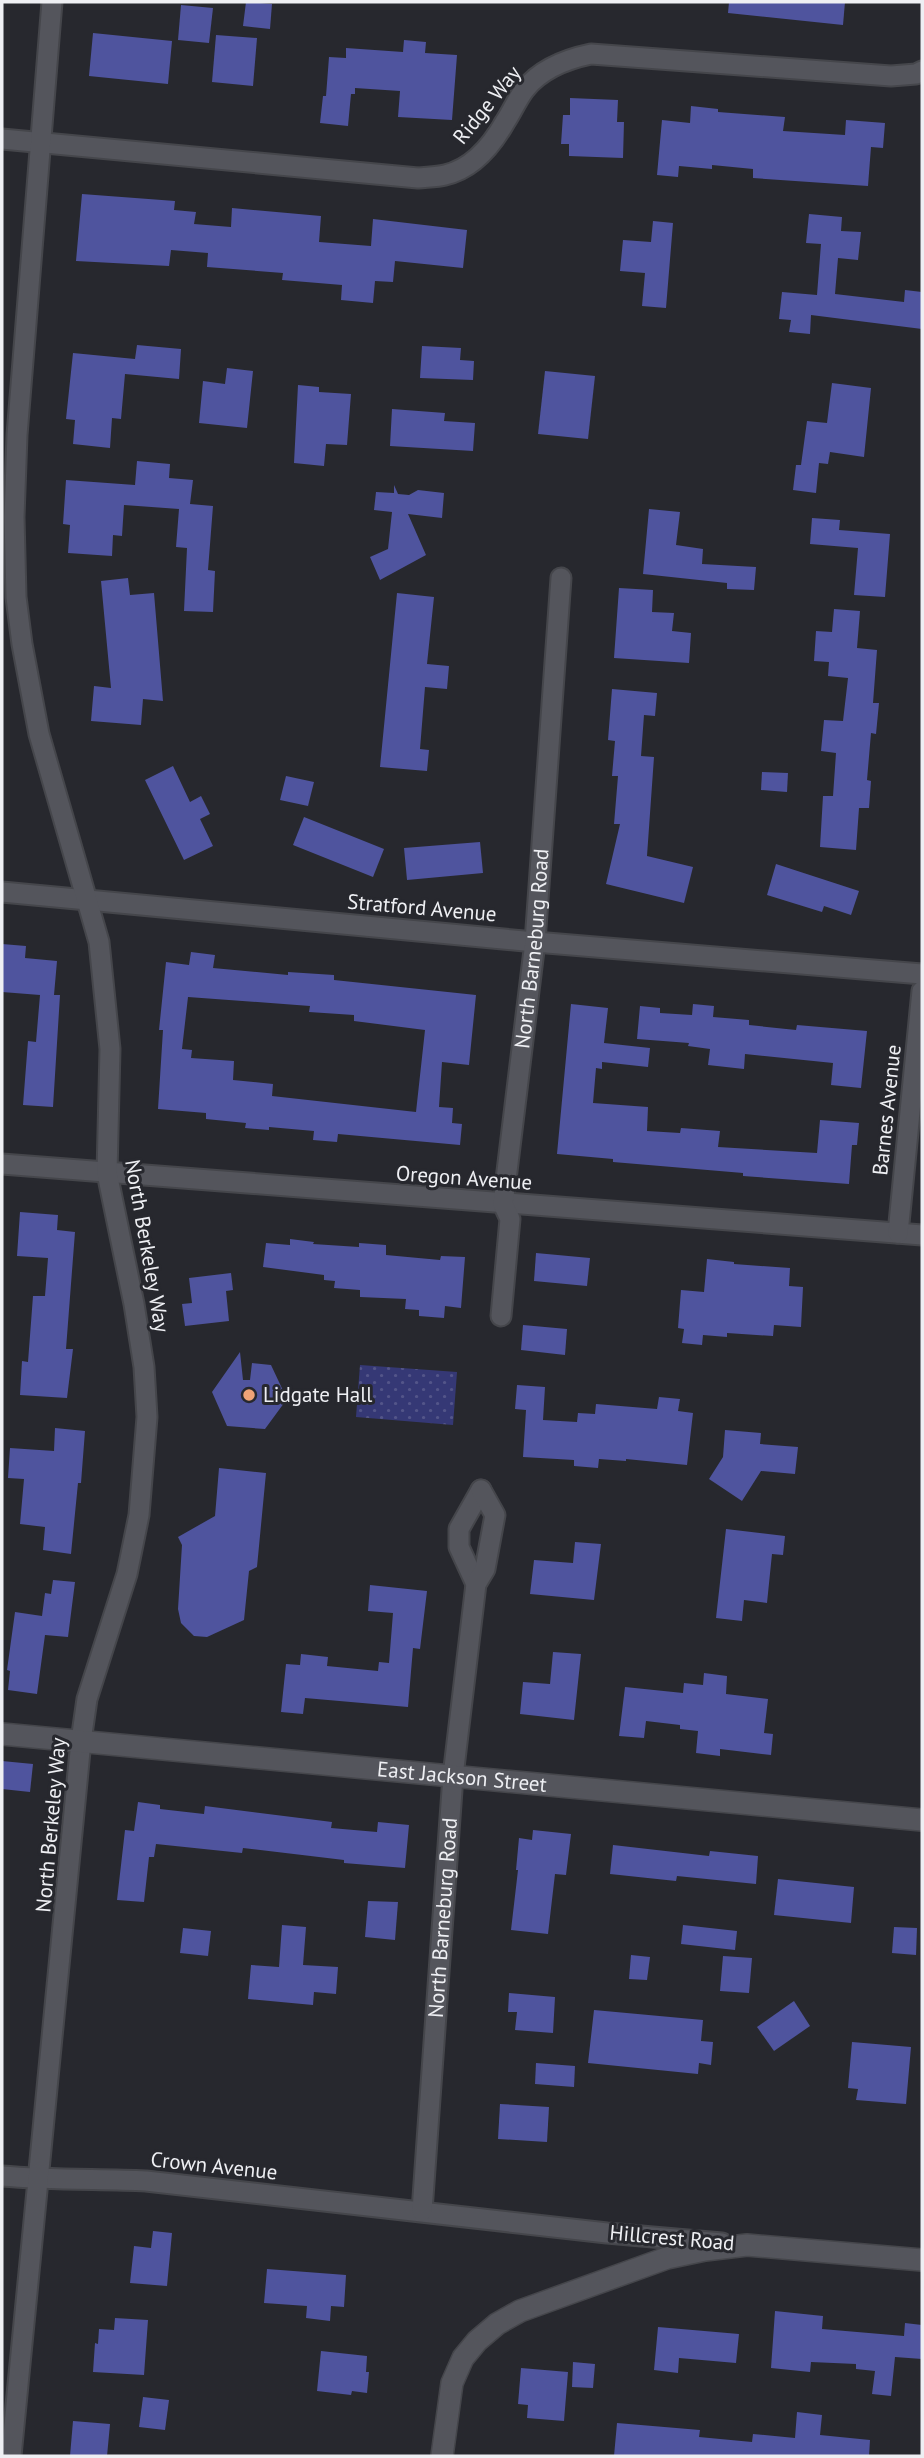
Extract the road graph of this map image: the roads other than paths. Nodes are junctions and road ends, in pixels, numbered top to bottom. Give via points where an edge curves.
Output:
1 (52, 2) edge
2 (922, 71) edge
3 (2, 139) edge
4 (41, 143) junction
5 (9, 434) edge
6 (561, 578) dead end
7 (9, 596) edge
8 (2, 892) edge
9 (88, 900) junction
10 (535, 942) junction
11 (922, 974) edge
12 (922, 991) edge
13 (2, 1164) edge
14 (107, 1173) junction
15 (503, 1204) junction
16 (898, 1233) junction
17 (922, 1235) edge
18 (501, 1316) dead end
19 (476, 1584) dead end
20 (2, 1734) edge
21 (81, 1741) junction
22 (453, 1776) junction
23 (922, 1820) edge
24 (2, 2176) edge
25 (39, 2179) junction
26 (422, 2211) junction
27 (747, 2245) junction
28 (922, 2260) edge
29 (11, 2456) edge
30 (442, 2456) edge

1 - 4 street, North Berkeley Way
2 - 4 street, Ridge Way via 891,76 591,54 570,58 525,89 499,134 467,166 446,175 418,178
3 - 4 street, Ridge Way
4 - 5 street, North Berkeley Way
5 - 7 street, North Berkeley Way via 14,517
6 - 10 street, North Barneburg Road
7 - 9 street, North Berkeley Way via 39,734
8 - 9 street, Stratford Avenue
9 - 10 street, Stratford Avenue
9 - 14 street, North Berkeley Way via 99,942 110,1049
10 - 11 street, Stratford Avenue
10 - 15 street, North Barneburg Road
12 - 16 street, Barnes Avenue
13 - 14 street, Oregon Avenue
14 - 15 street, Oregon Avenue
14 - 21 street, North Berkeley Way via 134,1304 147,1417 127,1574 87,1699
15 - 16 street, Oregon Avenue
15 - 18 street, North Barneburg Road via 510,1219
16 - 17 street, Oregon Avenue
19 - 22 street, North Barneburg Road
20 - 21 street, East Jackson Street
21 - 22 street, East Jackson Street
21 - 25 street, North Berkeley Way
22 - 23 street, East Jackson Street
22 - 26 street, North Barneburg Road
24 - 25 street, Crown Avenue
25 - 26 street, Crown Avenue via 146,2181
25 - 29 street, North Berkeley Way
26 - 27 street, Hillcrest Road
27 - 28 street, Hillcrest Road
27 - 30 street via 667,2258 496,2324 463,2358 452,2383

